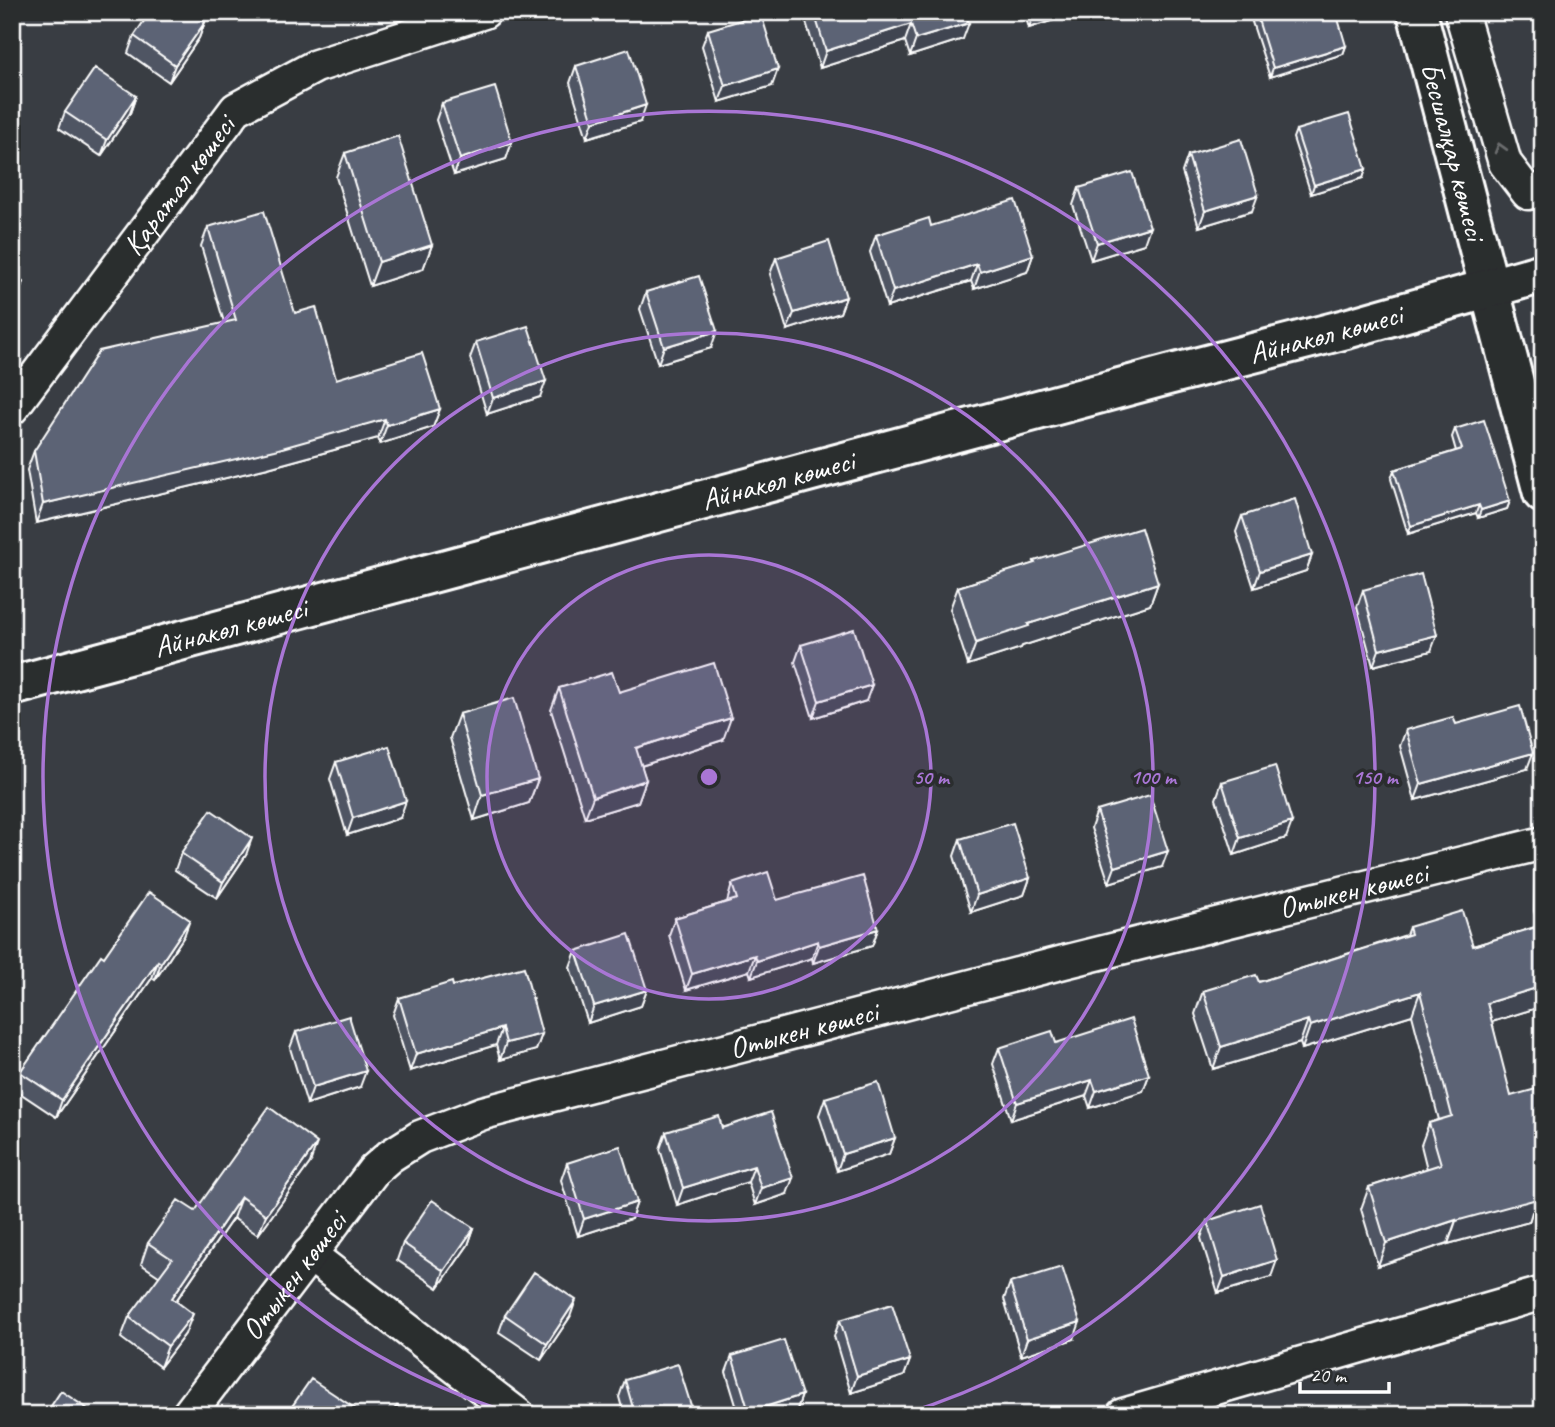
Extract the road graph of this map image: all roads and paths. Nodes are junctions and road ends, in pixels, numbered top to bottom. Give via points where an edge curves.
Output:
1 (484, 12) edge
2 (1417, 12) edge
3 (1461, 12) edge
4 (1543, 189) edge
5 (1543, 273) edge
6 (1490, 288) junction
7 (12, 408) edge
8 (1543, 493) edge
9 (12, 686) edge
10 (1543, 842) edge
11 (309, 1254) junction
12 (1543, 1293) edge
13 (188, 1415) edge
14 (517, 1415) edge
15 (1123, 1415) edge

1 - 7 street, Қаратал көшесі via 316,66 236,109
2 - 6 main road, Бесшалқар көшесі
4 -> 3 street via 1528,193 1505,163
5 - 6 main road, Айнакөл көшесі
6 - 8 main road, Бесшалқар көшесі
6 - 9 main road, Айнакөл көшесі
10 - 11 street, Отыкен көшесі via 483,1113 420,1137 390,1156
11 - 13 street, Отыкен көшесі
11 - 14 street
12 - 15 street

